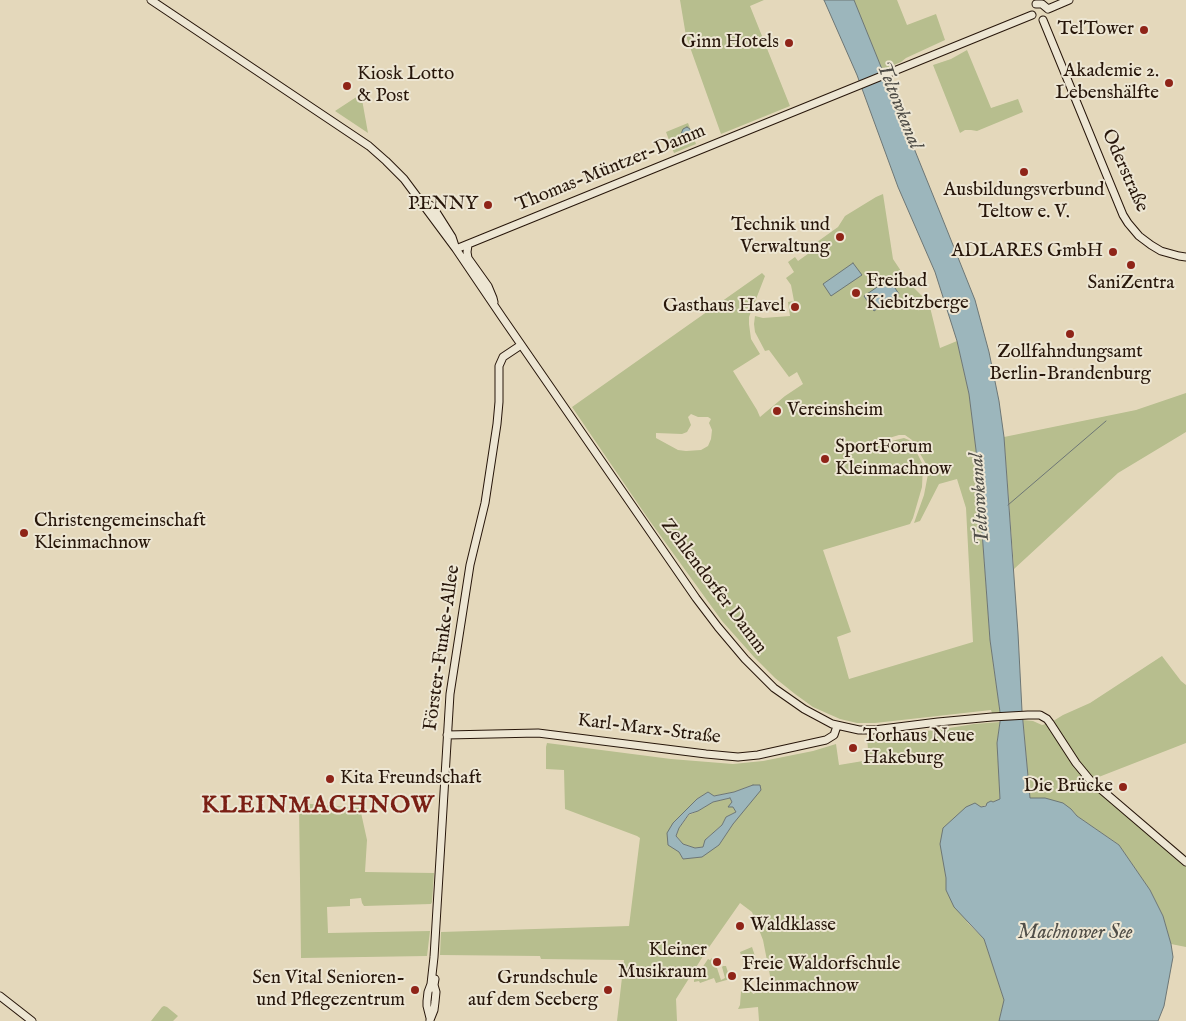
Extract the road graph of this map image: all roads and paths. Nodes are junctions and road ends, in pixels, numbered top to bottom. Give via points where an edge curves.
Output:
1 (151, 0) edge
2 (1069, 0) edge
3 (1035, 2) edge
4 (1048, 9) junction
5 (1032, 15) junction
6 (1043, 20) junction
7 (468, 245) junction
8 (456, 249) junction
9 (1186, 257) edge
10 (494, 306) junction
11 (521, 345) junction
12 (837, 726) junction
13 (447, 735) junction
14 (1186, 862) edge
15 (0, 996) edge
16 (430, 1019) edge
17 (32, 1021) edge

1 - 8 street, Zehlendorfer Damm via 369,146 404,179
2 - 4 street
3 - 4 street
3 - 5 street
4 - 6 street
5 - 6 street
5 - 7 street, Thomas-Müntzer-Damm
6 - 9 street, Oderstraße via 1123,215 1151,245
7 - 8 street, Thomas-Müntzer-Damm
7 - 10 street via 468,258 488,286
8 - 10 street, Zehlendorfer Damm
10 - 11 street, Zehlendorfer Damm
11 - 12 street, Zehlendorfer Damm via 687,585 739,653 774,688
11 - 13 street, Förster-Funke-Allee via 503,357 499,366 497,424 485,503 470,565 450,694
12 - 13 street, Karl-Marx-Straße via 832,737 826,740 758,756 738,757 538,733
12 - 14 street, Zehlendorfer Damm via 874,730 992,717 1040,716 1046,719 1090,780
13 - 16 street, Förster-Funke-Allee via 433,969 436,992
15 - 17 street

